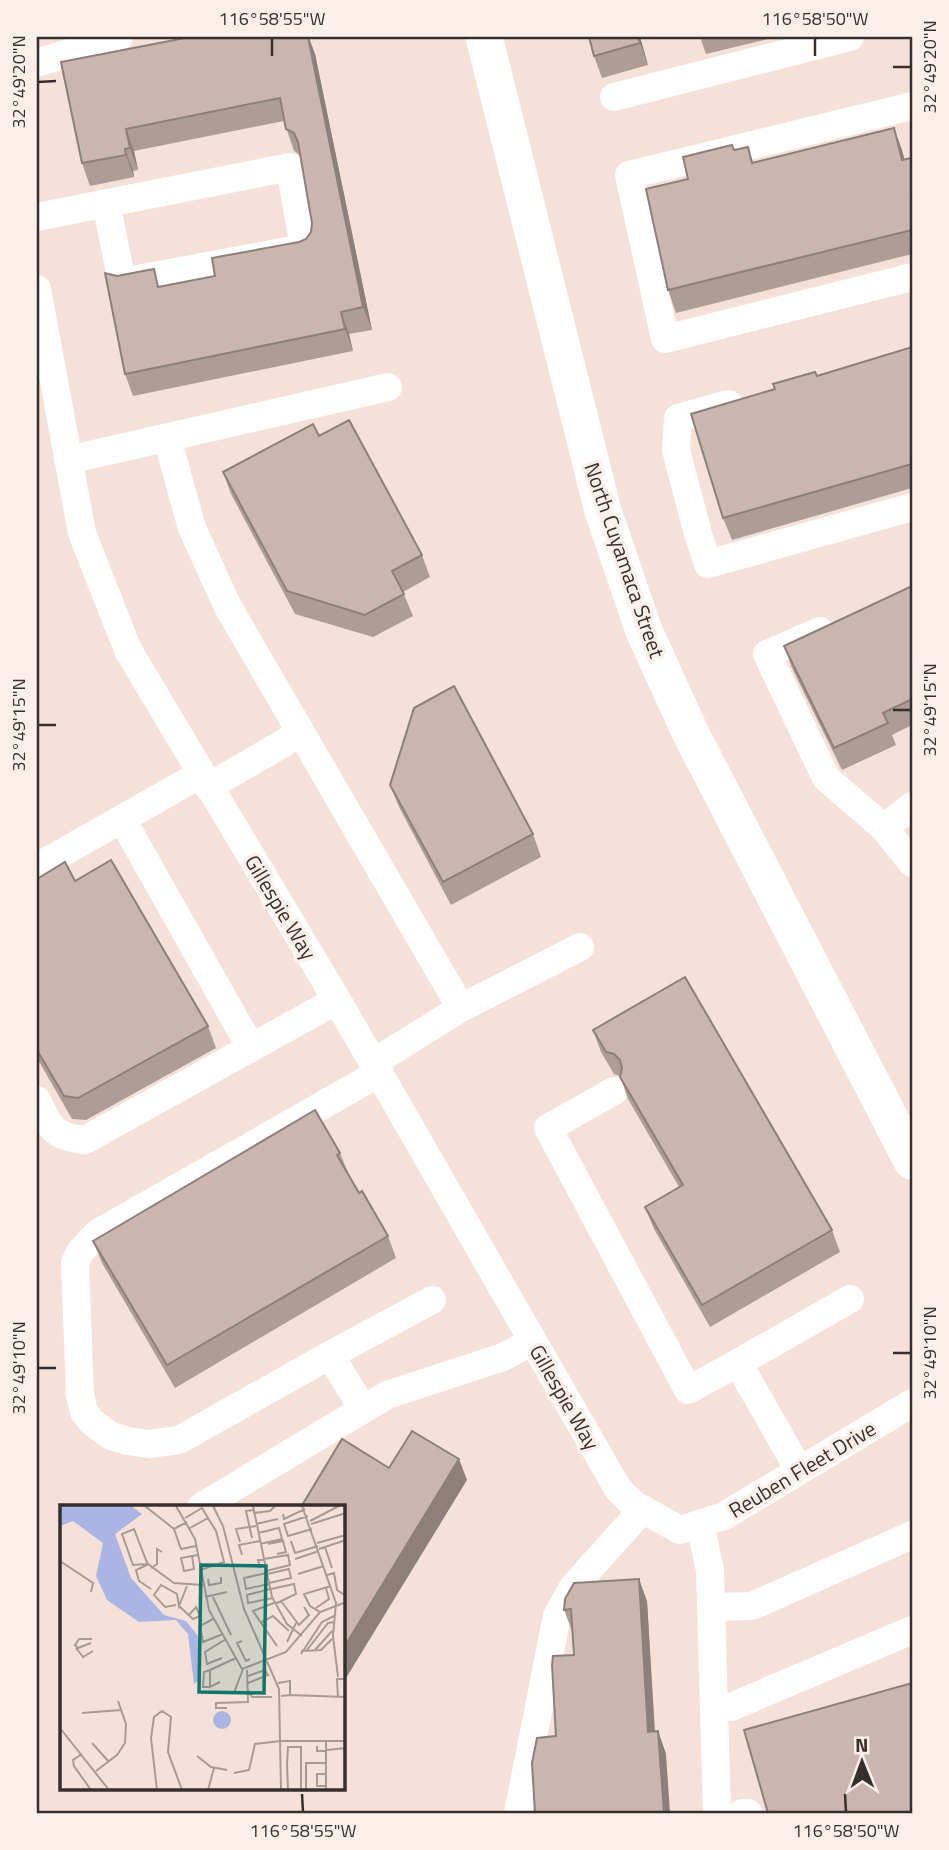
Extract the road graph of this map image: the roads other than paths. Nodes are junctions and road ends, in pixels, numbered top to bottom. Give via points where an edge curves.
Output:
1 (119, 37) edge
2 (484, 37) edge
3 (850, 37) edge
4 (37, 64) edge
5 (614, 97) dead end
6 (912, 106) edge
7 (106, 203) junction
8 (37, 217) edge
9 (912, 277) edge
10 (37, 289) edge
11 (388, 387) dead end
12 (756, 396) edge
13 (167, 438) junction
14 (68, 460) junction
15 (912, 507) edge
16 (840, 622) edge
17 (301, 733) junction
18 (205, 780) junction
19 (912, 806) edge
20 (122, 819) junction
21 (884, 828) junction
22 (912, 863) edge
23 (37, 867) edge
24 (580, 947) dead end
25 (337, 1000) junction
26 (461, 1008) junction
27 (251, 1048) junction
28 (376, 1068) junction
29 (614, 1091) dead end
30 (37, 1100) edge
31 (912, 1161) edge
32 (850, 1299) dead end
33 (432, 1300) dead end
34 (533, 1341) junction
35 (330, 1355) junction
36 (738, 1363) junction
37 (912, 1403) edge
38 (363, 1409) junction
39 (799, 1470) junction
40 (618, 1489) joint
41 (204, 1505) edge
42 (643, 1509) junction
43 (700, 1524) junction
44 (912, 1535) edge
45 (711, 1607) junction
46 (912, 1630) edge
47 (713, 1707) junction
48 (517, 1813) edge
49 (716, 1813) edge
50 (742, 1813) edge
51 (748, 1813) edge

1 - 4 street
2 - 31 main road, North Cuyamaca Street via 603,511 644,631 691,734
3 - 5 street
6 - 9 street via 629,175 665,339
7 - 7 street via 290,167 304,248 122,282
7 - 8 street
10 - 14 street, Gillespie Way
11 - 13 street
12 - 15 street via 678,418 676,450 708,564
13 - 14 street
13 - 17 street via 192,528 207,563
14 - 18 street, Gillespie Way via 82,533 128,650
16 - 21 street via 768,654 826,778
17 - 18 street
17 - 26 street
18 - 20 street
18 - 25 street, Gillespie Way
19 - 21 street
20 - 23 street
20 - 27 street
21 - 22 street
24 - 26 street
25 - 27 street
25 - 28 street, Gillespie Way
26 - 28 street
27 - 30 street via 85,1140 54,1131
28 - 34 street, Gillespie Way
28 - 35 street via 98,1233 75,1263 80,1395 84,1412 111,1436 149,1444 179,1440
29 - 36 street via 548,1128 688,1390
32 - 36 street
33 - 35 street
34 - 38 street via 503,1357 387,1395
34 - 40 street, Gillespie Way
35 - 38 street
36 - 39 street
37 - 39 street, Reuben Fleet Drive
38 - 41 street
39 - 43 street, Reuben Fleet Drive via 724,1516
40 - 42 street, Reuben Fleet Drive
42 - 43 street, Reuben Fleet Drive via 680,1530
42 - 48 street via 573,1587 557,1616
43 - 45 street via 710,1570
44 - 45 street via 752,1606
45 - 47 street
46 - 47 street via 732,1707
47 - 49 street
50 - 51 street

